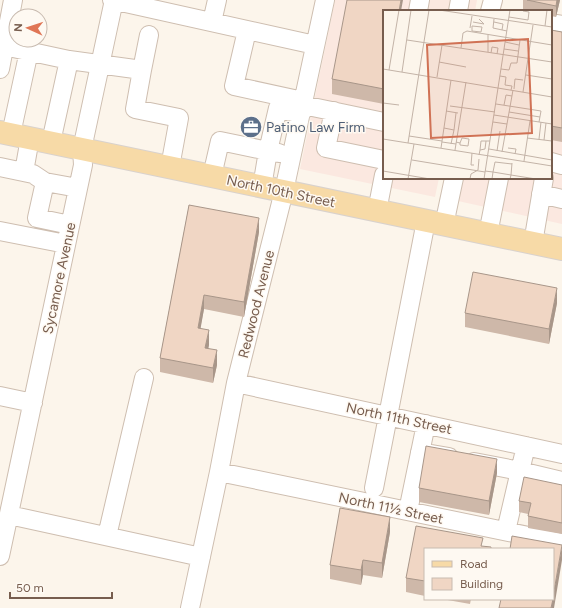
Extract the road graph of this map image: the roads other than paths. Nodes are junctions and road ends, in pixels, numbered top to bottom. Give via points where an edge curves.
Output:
1 (13, 0) edge
2 (113, 0) edge
3 (217, 0) edge
4 (325, 0) edge
5 (420, 0) edge
6 (460, 0) edge
7 (418, 10) edge
8 (458, 10) edge
9 (212, 22) junction
10 (552, 23) edge
11 (562, 25) edge
12 (149, 35) dead end
13 (244, 39) dead end
14 (315, 45) junction
15 (4, 46) junction
16 (29, 51) junction
17 (69, 60) junction
18 (100, 65) junction
19 (0, 68) edge
20 (142, 70) junction
21 (302, 106) junction
22 (334, 111) junction
23 (383, 122) edge
24 (23, 137) edge
25 (82, 149) junction
26 (268, 151) junction
27 (292, 156) junction
28 (383, 160) edge
29 (552, 162) edge
30 (562, 165) edge
31 (0, 167) edge
32 (170, 167) junction
33 (24, 172) junction
34 (212, 176) junction
35 (383, 179) edge
36 (454, 179) edge
37 (499, 179) edge
38 (45, 182) junction
39 (543, 186) edge
40 (262, 187) junction
41 (78, 188) junction
42 (284, 191) junction
43 (562, 199) edge
44 (377, 211) junction
45 (435, 223) junction
46 (70, 225) junction
47 (0, 231) edge
48 (488, 234) junction
49 (532, 243) junction
50 (66, 244) junction
51 (562, 249) edge
52 (144, 378) dead end
53 (236, 383) junction
54 (0, 396) edge
55 (32, 403) junction
56 (388, 416) junction
57 (426, 424) junction
58 (526, 446) junction
59 (420, 452) junction
60 (562, 454) edge
61 (520, 471) junction
62 (219, 472) junction
63 (562, 481) edge
64 (374, 488) dead end
65 (408, 511) junction
66 (9, 515) junction
67 (506, 531) junction
68 (107, 536) junction
69 (562, 543) edge
70 (0, 556) edge
71 (201, 557) junction
72 (190, 608) edge

1 - 15 street
2 - 9 street
2 - 18 street, Sycamore Avenue
3 - 9 street
4 - 14 street, Redwood Avenue
5 - 7 street
6 - 8 street
9 - 14 street
10 - 11 street
12 - 20 street
13 - 21 street via 234,86
14 - 21 street, Redwood Avenue
15 - 16 street
15 - 19 street
16 - 17 street
16 - 24 street
17 - 18 street
17 - 24 street
18 - 20 street
18 - 25 street, Sycamore Avenue
20 - 32 street via 135,109 179,118
21 - 22 street
21 - 26 street via 278,108
21 - 27 street, Redwood Avenue
22 - 23 street
22 - 28 street via 326,148
24 - 25 main road, North 10th Street
24 - 33 street
25 - 32 main road, North 10th Street
25 - 41 street, Sycamore Avenue via 83,165
26 - 27 street
26 - 34 street via 220,141
26 - 40 street
27 - 42 street, Redwood Avenue
29 - 30 street
31 - 33 street
32 - 34 main road, North 10th Street
33 - 38 street via 34,174
34 - 40 main road, North 10th Street
35 - 44 street
36 - 45 street
37 - 48 street
38 - 41 street
38 - 46 street via 37,218
39 - 43 street
39 - 49 street
40 - 42 main road, North 10th Street
41 - 46 street, Sycamore Avenue
42 - 44 main road, North 10th Street
42 - 53 street, Redwood Avenue
44 - 45 main road, North 10th Street
45 - 48 main road, North 10th Street
45 - 56 street
46 - 50 street, Sycamore Avenue
47 - 50 street
48 - 49 main road, North 10th Street
49 - 51 main road, North 10th Street
50 - 55 street, Sycamore Avenue
52 - 68 street
53 - 56 street, North 11th Street
53 - 62 street, Redwood Avenue
54 - 55 street
55 - 66 street, Sycamore Avenue
56 - 57 street, North 11th Street
56 - 64 street
57 - 58 street, North 11th Street
57 - 59 street
58 - 60 street, North 11th Street
58 - 61 street
59 - 61 street
59 - 65 street
61 - 63 street
61 - 67 street
62 - 65 street, North 11½ Street
62 - 71 street, Redwood Avenue
65 - 67 street, North 11½ Street
66 - 68 street
66 - 70 street, Sycamore Avenue
67 - 69 street, North 11½ Street
68 - 71 street
71 - 72 street, Redwood Avenue

